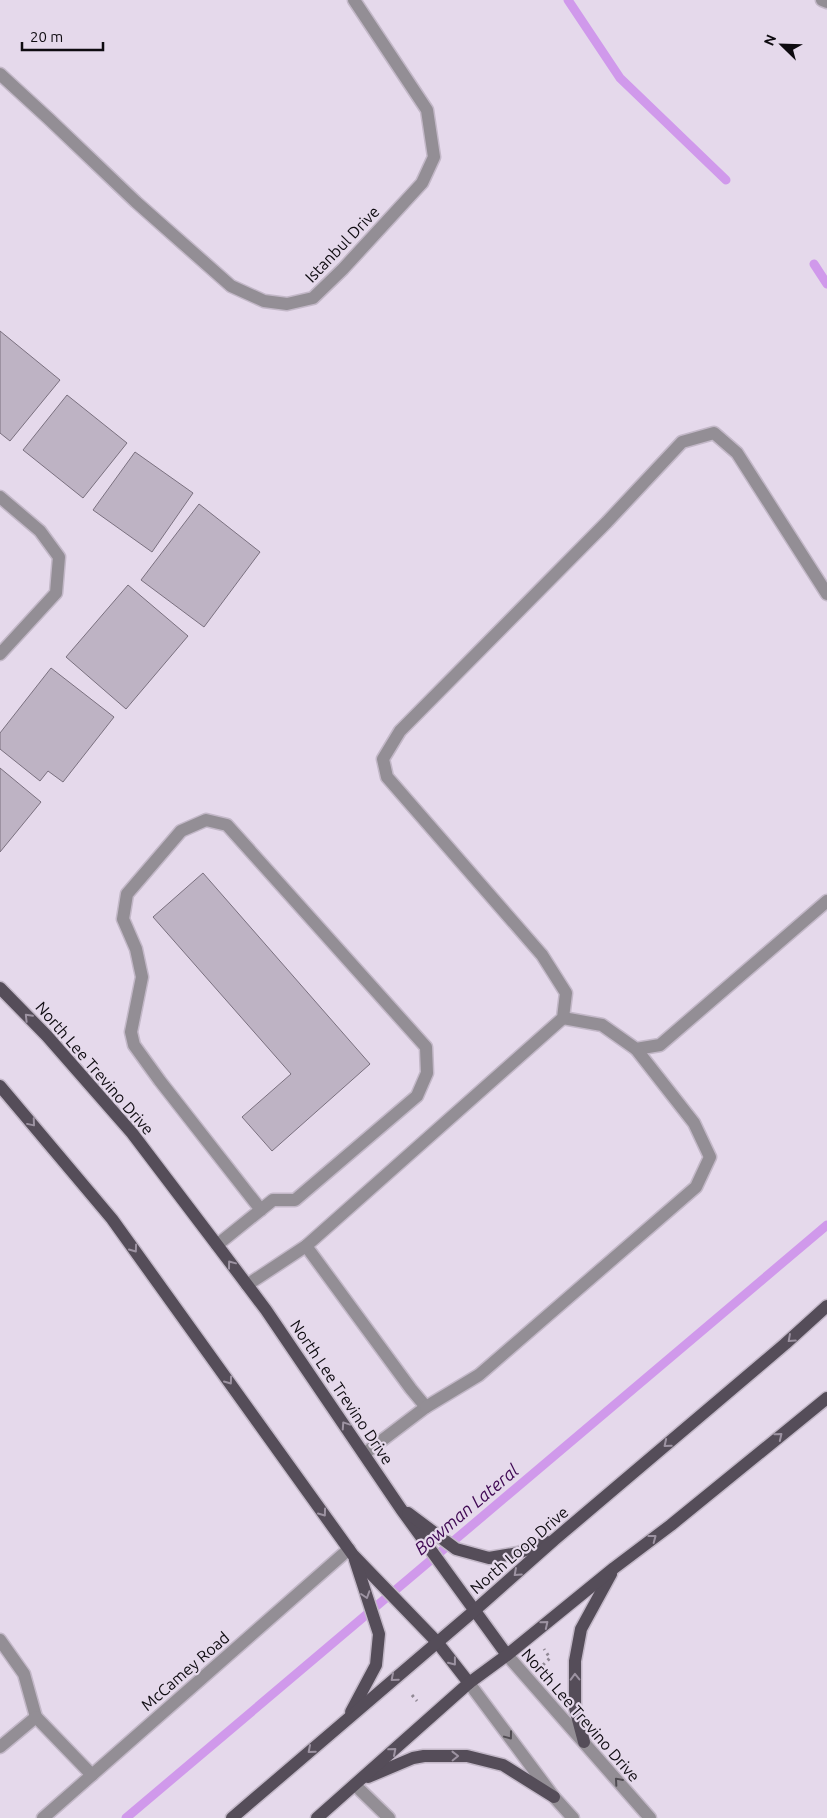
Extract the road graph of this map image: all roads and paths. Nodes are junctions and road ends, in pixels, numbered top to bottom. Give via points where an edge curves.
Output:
1 (354, 0) edge
2 (822, 0) edge
3 (827, 2) edge
4 (0, 74) edge
5 (0, 496) edge
6 (827, 594) edge
7 (0, 654) edge
8 (827, 901) edge
9 (0, 988) edge
10 (563, 1018) junction
11 (636, 1049) junction
12 (0, 1086) edge
13 (261, 1210) junction
14 (218, 1245) junction
15 (306, 1246) junction
16 (247, 1284) junction
17 (827, 1306) edge
18 (827, 1398) edge
19 (426, 1407) junction
20 (364, 1454) junction
21 (402, 1509) junction
22 (554, 1540) junction
23 (351, 1552) junction
24 (614, 1568) junction
25 (474, 1611) junction
26 (0, 1640) edge
27 (437, 1642) junction
28 (544, 1649) dead end
29 (507, 1655) junction
30 (541, 1668) dead end
31 (470, 1683) junction
32 (412, 1695) dead end
33 (417, 1701) dead end
34 (36, 1717) junction
35 (348, 1718) junction
36 (584, 1742) junction
37 (0, 1747) edge
38 (92, 1775) junction
39 (357, 1783) junction
40 (554, 1797) junction
41 (569, 1817) edge
42 (43, 1818) edge
43 (232, 1818) edge
44 (317, 1818) edge
45 (390, 1818) edge
46 (650, 1818) edge

1 - 4 street, Istanbul Drive via 428,110 434,156 422,183 343,269 313,298 287,304 264,301 231,286
2 - 3 street
5 - 7 street via 40,531 59,557 56,593
6 - 10 street via 737,453 714,433 682,442 400,731 383,759 387,777 542,955 566,993
8 - 11 street via 660,1045
14 -> 9 main road, North Lee Trevino Drive via 132,1133
10 - 11 street via 602,1025
10 - 15 street
11 - 19 street via 694,1123 710,1157 696,1187 479,1374
12 -> 23 main road via 112,1220
13 - 13 street via 273,1200 295,1200 417,1096 427,1073 426,1047 227,825 206,820 181,831 127,894 122,920 136,949 142,978 130,1032 134,1045 160,1081
13 - 14 street
16 -> 14 main road, North Lee Trevino Drive
15 - 16 street
15 - 19 street
20 -> 16 main road, North Lee Trevino Drive
17 -> 22 main road, North Loop Drive
24 -> 18 main road
19 - 20 street
20 - 21 main road, North Lee Trevino Drive
21 - 22 main road via 456,1549 489,1558 518,1553
21 - 25 main road, North Lee Trevino Drive
22 -> 25 main road, North Loop Drive
23 - 27 main road
23 -> 35 main road via 379,1634 376,1665
23 - 38 street, McCamey Road
29 -> 24 main road
36 -> 24 main road via 575,1708 575,1661 582,1629
25 - 27 main road, North Loop Drive
25 - 29 main road, North Lee Trevino Drive
26 - 34 street via 24,1674
27 -> 31 main road
27 -> 35 main road, North Loop Drive
28 - 30 path via 550,1658
29 - 31 main road
29 - 36 street, North Lee Trevino Drive
39 -> 31 main road
31 -> 40 street
32 - 33 path
34 - 37 street
34 - 38 street
35 -> 43 main road, North Loop Drive
46 -> 36 street, North Lee Trevino Drive
38 - 42 street, McCamey Road
39 -> 40 main road via 413,1758 467,1756 503,1765
39 - 44 main road
39 - 45 street
40 - 41 street

